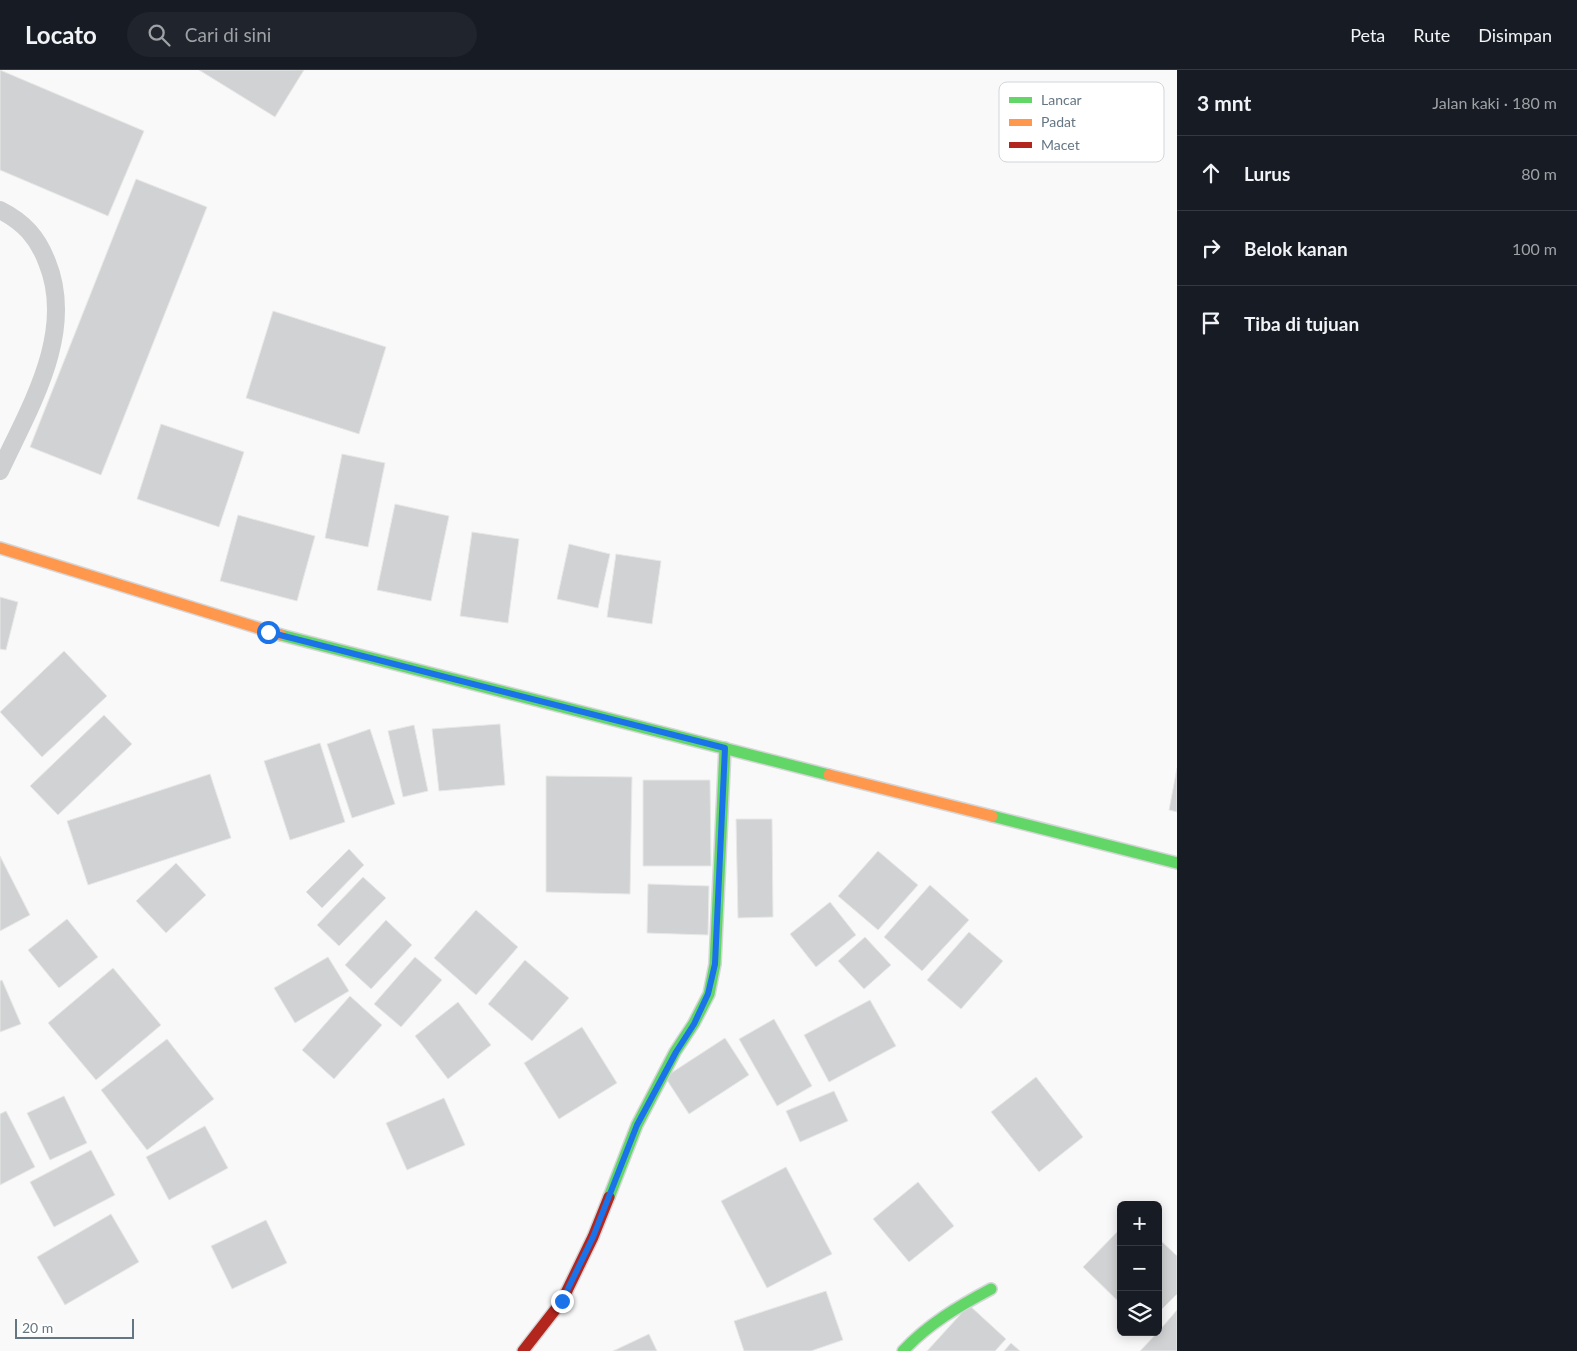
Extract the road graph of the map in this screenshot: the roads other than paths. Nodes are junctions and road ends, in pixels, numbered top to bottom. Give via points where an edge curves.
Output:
1 (0, 210) edge
2 (0, 471) edge
3 (0, 548) edge
4 (725, 748) junction
5 (1177, 863) edge
6 (992, 1289) dead end
7 (523, 1351) edge
8 (903, 1351) edge

1 - 2 lane via 26,228 40,245 52,273 56,316 54,341 45,370
3 - 4 main road via 268,632
4 - 5 main road
4 - 7 main road via 715,964 708,994 637,1125 593,1237 562,1301
6 - 8 main road via 954,1308

